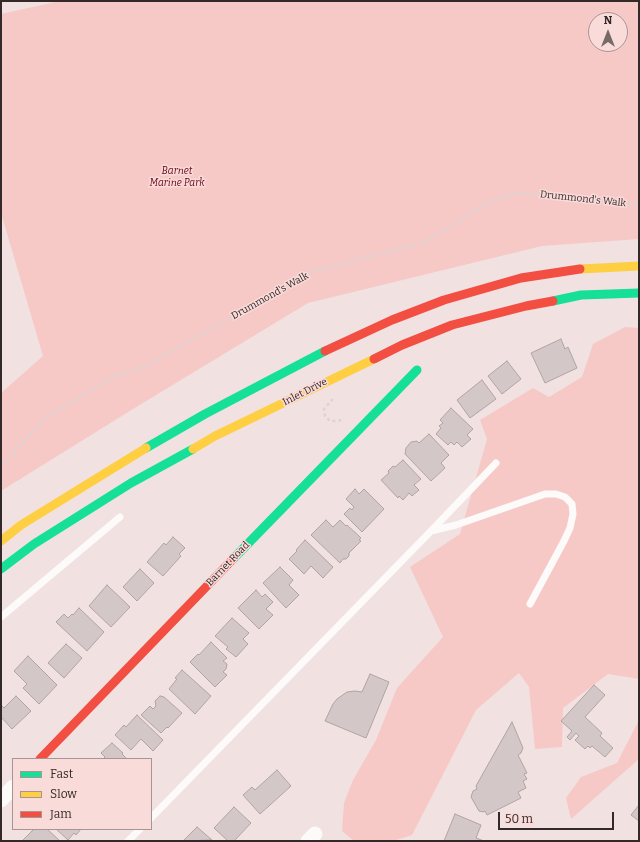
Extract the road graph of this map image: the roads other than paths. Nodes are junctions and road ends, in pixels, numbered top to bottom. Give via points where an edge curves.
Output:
1 (639, 266) edge
2 (639, 293) edge
3 (417, 370) dead end
4 (496, 463) dead end
5 (120, 517) dead end
6 (431, 531) junction
7 (1, 540) edge
8 (1, 569) edge
9 (530, 604) dead end
10 (1, 617) edge
11 (41, 758) edge
12 (12, 788) edge
13 (1, 800) edge
14 (152, 817) edge
15 (139, 830) edge
16 (128, 841) edge

1 - 7 main road via 576,269 521,278 444,300 392,320 333,347 205,414 118,464
2 - 8 main road, Inlet Drive via 581,295 526,306 452,325 402,345 215,436 131,483 34,544
3 - 11 main road, Barnet Road
4 - 6 lane
5 - 10 lane
6 - 9 lane via 540,496 556,494 565,497 572,504 570,528
6 - 14 lane
12 - 13 street
15 - 16 lane

